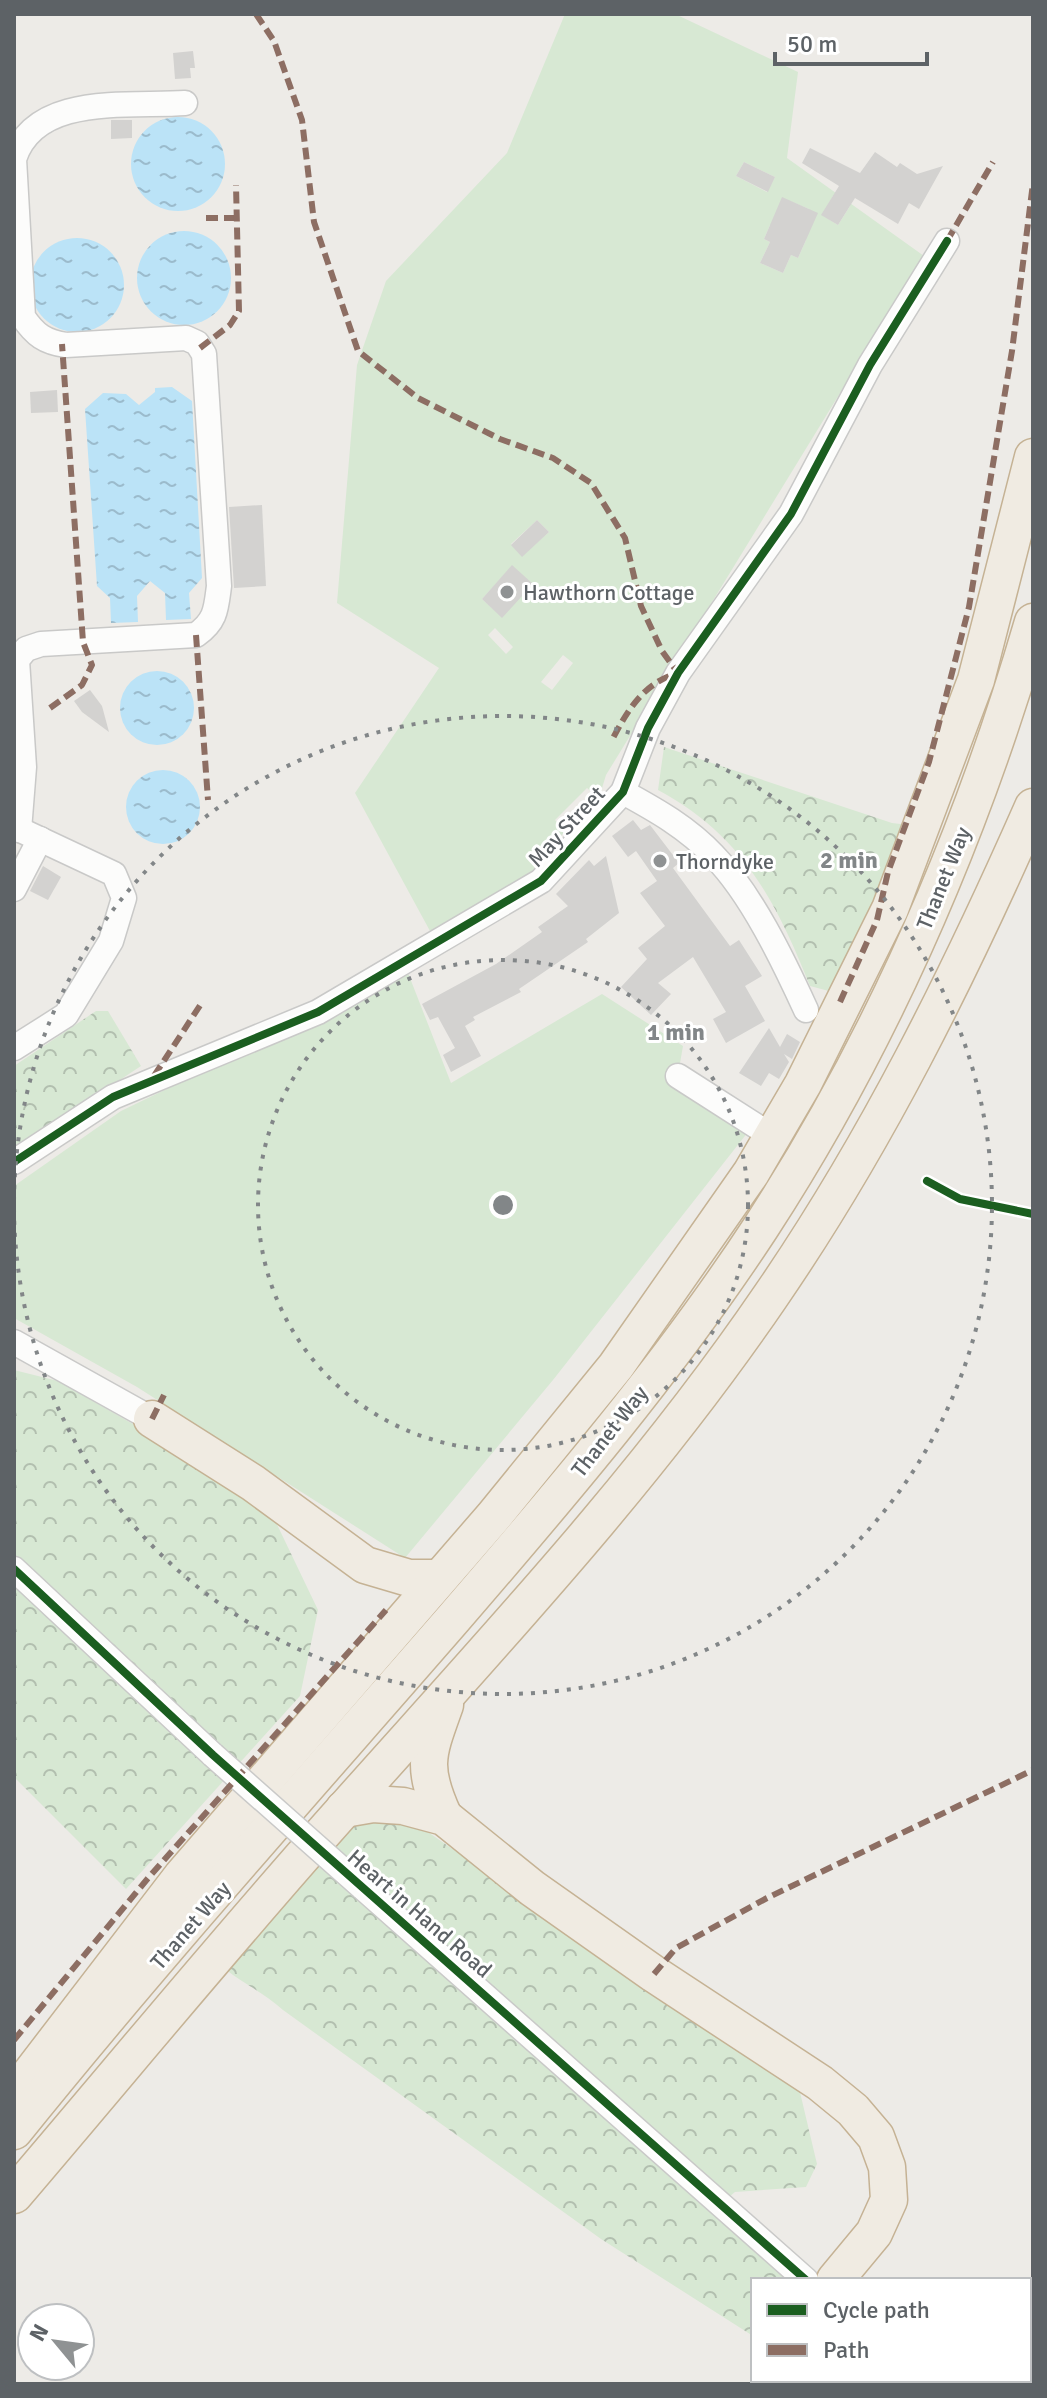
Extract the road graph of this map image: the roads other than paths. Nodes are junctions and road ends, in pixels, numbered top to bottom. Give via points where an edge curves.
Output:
1 (185, 103) dead end
2 (947, 241) dead end
3 (1033, 457) edge
4 (1033, 622) edge
5 (623, 792) junction
6 (1033, 807) edge
7 (25, 832) edge
8 (14, 889) edge
9 (806, 1010) dead end
10 (20, 1036) edge
11 (678, 1076) dead end
12 (772, 1136) junction
13 (14, 1162) edge
14 (14, 1342) edge
15 (152, 1419) joint
16 (365, 1565) junction
17 (14, 1569) edge
18 (439, 1578) junction
19 (387, 1638) junction
20 (450, 1692) junction
21 (344, 1809) junction
22 (444, 1817) junction
23 (14, 2095) edge
24 (14, 2131) edge
25 (14, 2195) edge
26 (804, 2278) edge
27 (837, 2278) edge

1 - 7 street via 54,114 34,125 14,159 23,317 32,332 48,343 66,345 186,338 204,354 219,586 216,615 196,635 41,644 26,649 17,660
2 - 5 street, May Street via 870,365 791,514 678,673 648,728
3 - 12 highway via 976,680 935,791 883,923
4 - 24 highway, Thanet Way via 992,756 903,973 761,1226 689,1328 525,1536
5 - 9 street via 676,822 716,857 765,932
5 - 13 street, May Street via 541,881 318,1012 113,1097
6 - 20 highway, Thanet Way via 905,1077 771,1296 710,1382
7 - 8 street
7 - 10 street via 114,874 124,898 111,941 66,1015
11 - 12 street
12 - 18 highway via 694,1259 616,1366
14 - 15 street
15 - 16 highway via 253,1483
16 - 18 highway via 409,1578
16 - 19 highway via 386,1610
17 - 26 street, Heart in Hand Road, bridge via 213,1755
18 - 19 highway
19 - 23 highway via 182,1876
20 - 21 highway, Thanet Way
20 - 22 highway via 427,1765 429,1785
21 - 22 highway via 403,1806
21 - 25 highway, Thanet Way
22 - 27 highway via 617,1949 820,2083 869,2128 887,2167 889,2200 874,2233

